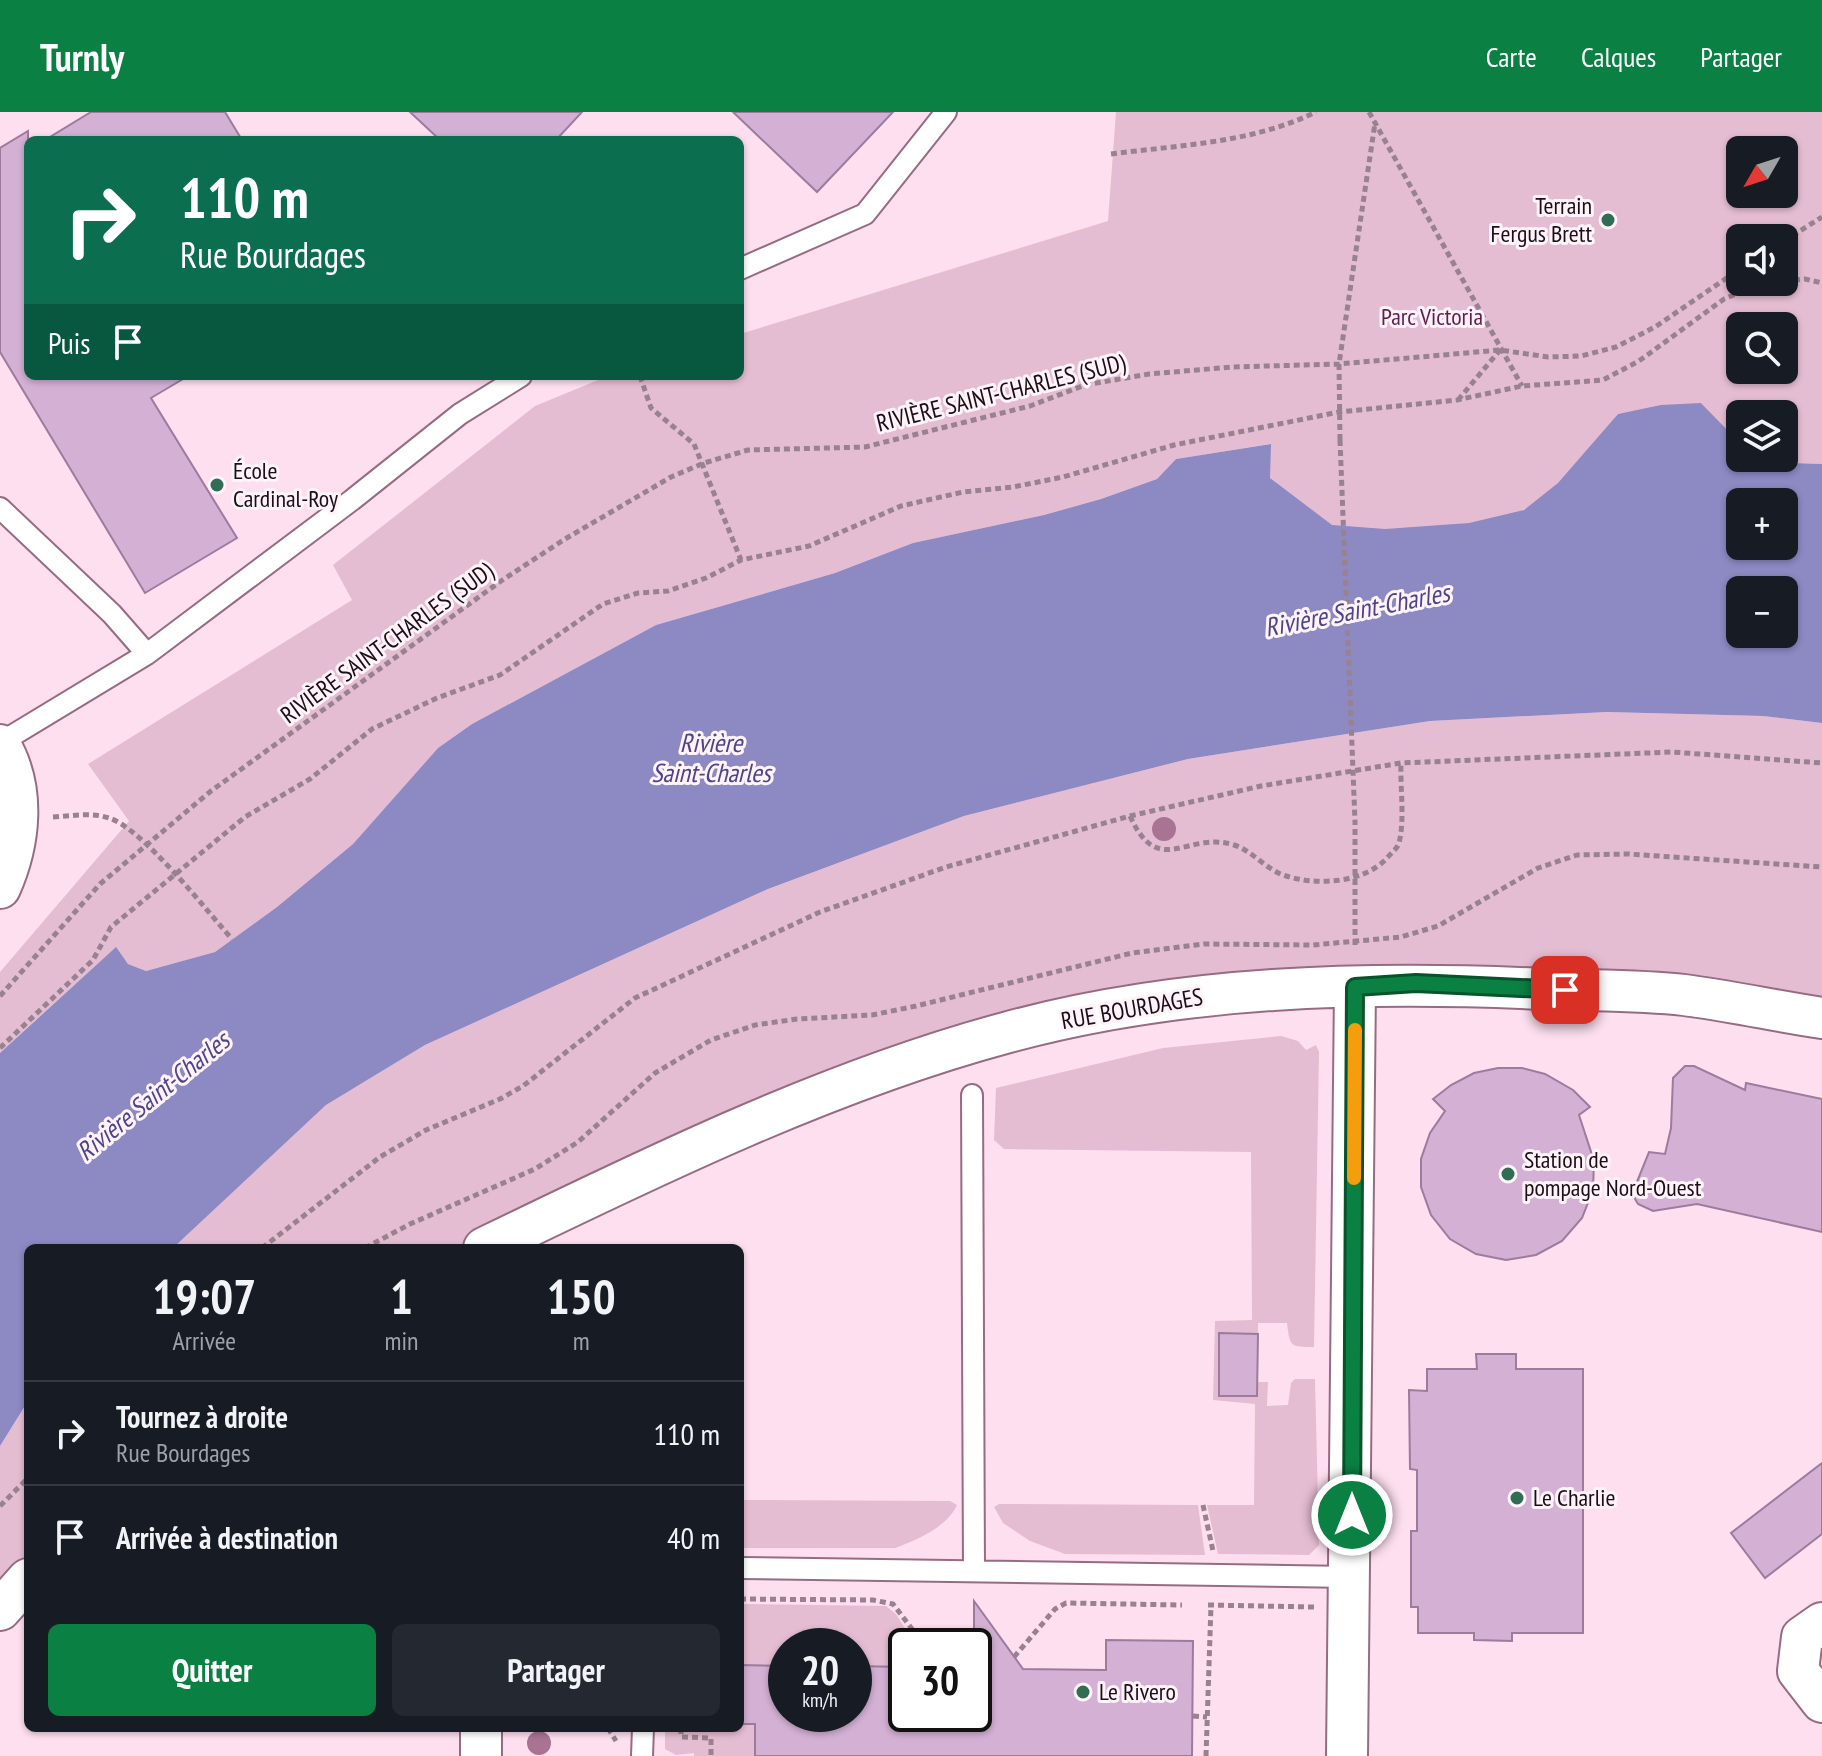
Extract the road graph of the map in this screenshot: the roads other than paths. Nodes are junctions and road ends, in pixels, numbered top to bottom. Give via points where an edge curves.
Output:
1 (946, 112) edge
2 (744, 267) edge
3 (515, 380) edge
4 (0, 508) edge
5 (147, 654) junction
6 (0, 744) edge
7 (0, 888) edge
8 (1355, 987) junction
9 (1822, 1018) edge
10 (972, 1095) dead end
11 (492, 1244) edge
12 (744, 1568) edge
13 (974, 1571) junction
14 (24, 1583) edge
15 (1351, 1593) junction
16 (0, 1610) edge
17 (1812, 1630) edge
18 (1822, 1702) edge
19 (481, 1732) edge
20 (643, 1732) edge
21 (481, 1756) edge
22 (642, 1756) edge
23 (1347, 1756) edge

1 - 2 lane via 865,214
3 - 5 lane via 460,414
4 - 5 lane
5 - 6 lane
6 - 7 street via 16,789 17,821 14,852
8 - 9 street, RUE BOURDAGES via 1416,983 1683,995
8 - 11 street, RUE BOURDAGES via 1207,995 1006,1032 881,1073 657,1164
8 - 15 street
10 - 13 lane
12 - 13 lane
13 - 15 lane via 1213,1575
14 - 16 street
15 - 23 street
17 - 18 street via 1798,1671
19 - 21 street
20 - 22 lane

